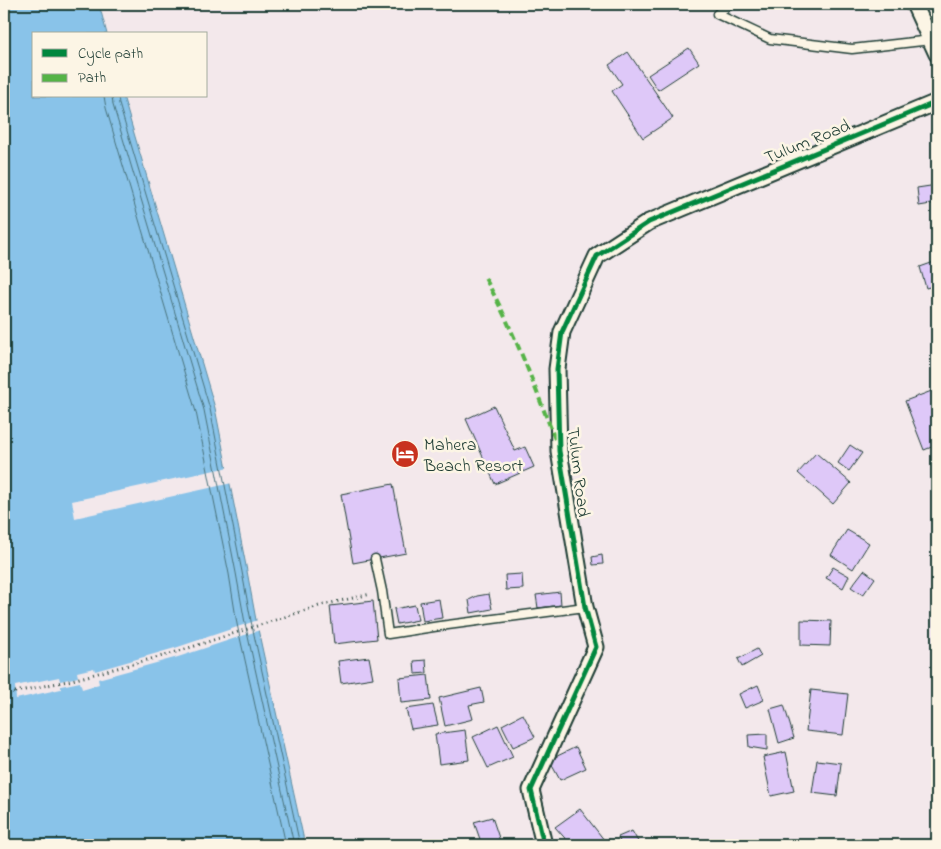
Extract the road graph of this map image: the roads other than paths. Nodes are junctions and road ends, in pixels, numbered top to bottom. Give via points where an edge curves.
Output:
1 (730, 4) edge
2 (914, 4) edge
3 (934, 47) edge
4 (937, 102) edge
5 (376, 559) dead end
6 (585, 607) junction
7 (544, 845) edge

1 - 3 lane via 717,14 770,39 852,49
2 - 3 street
4 - 6 street, Tulum Road via 649,222 597,256 562,332 557,369 559,451
5 - 6 lane via 388,634
6 - 7 street, Tulum Road via 596,648 531,790

